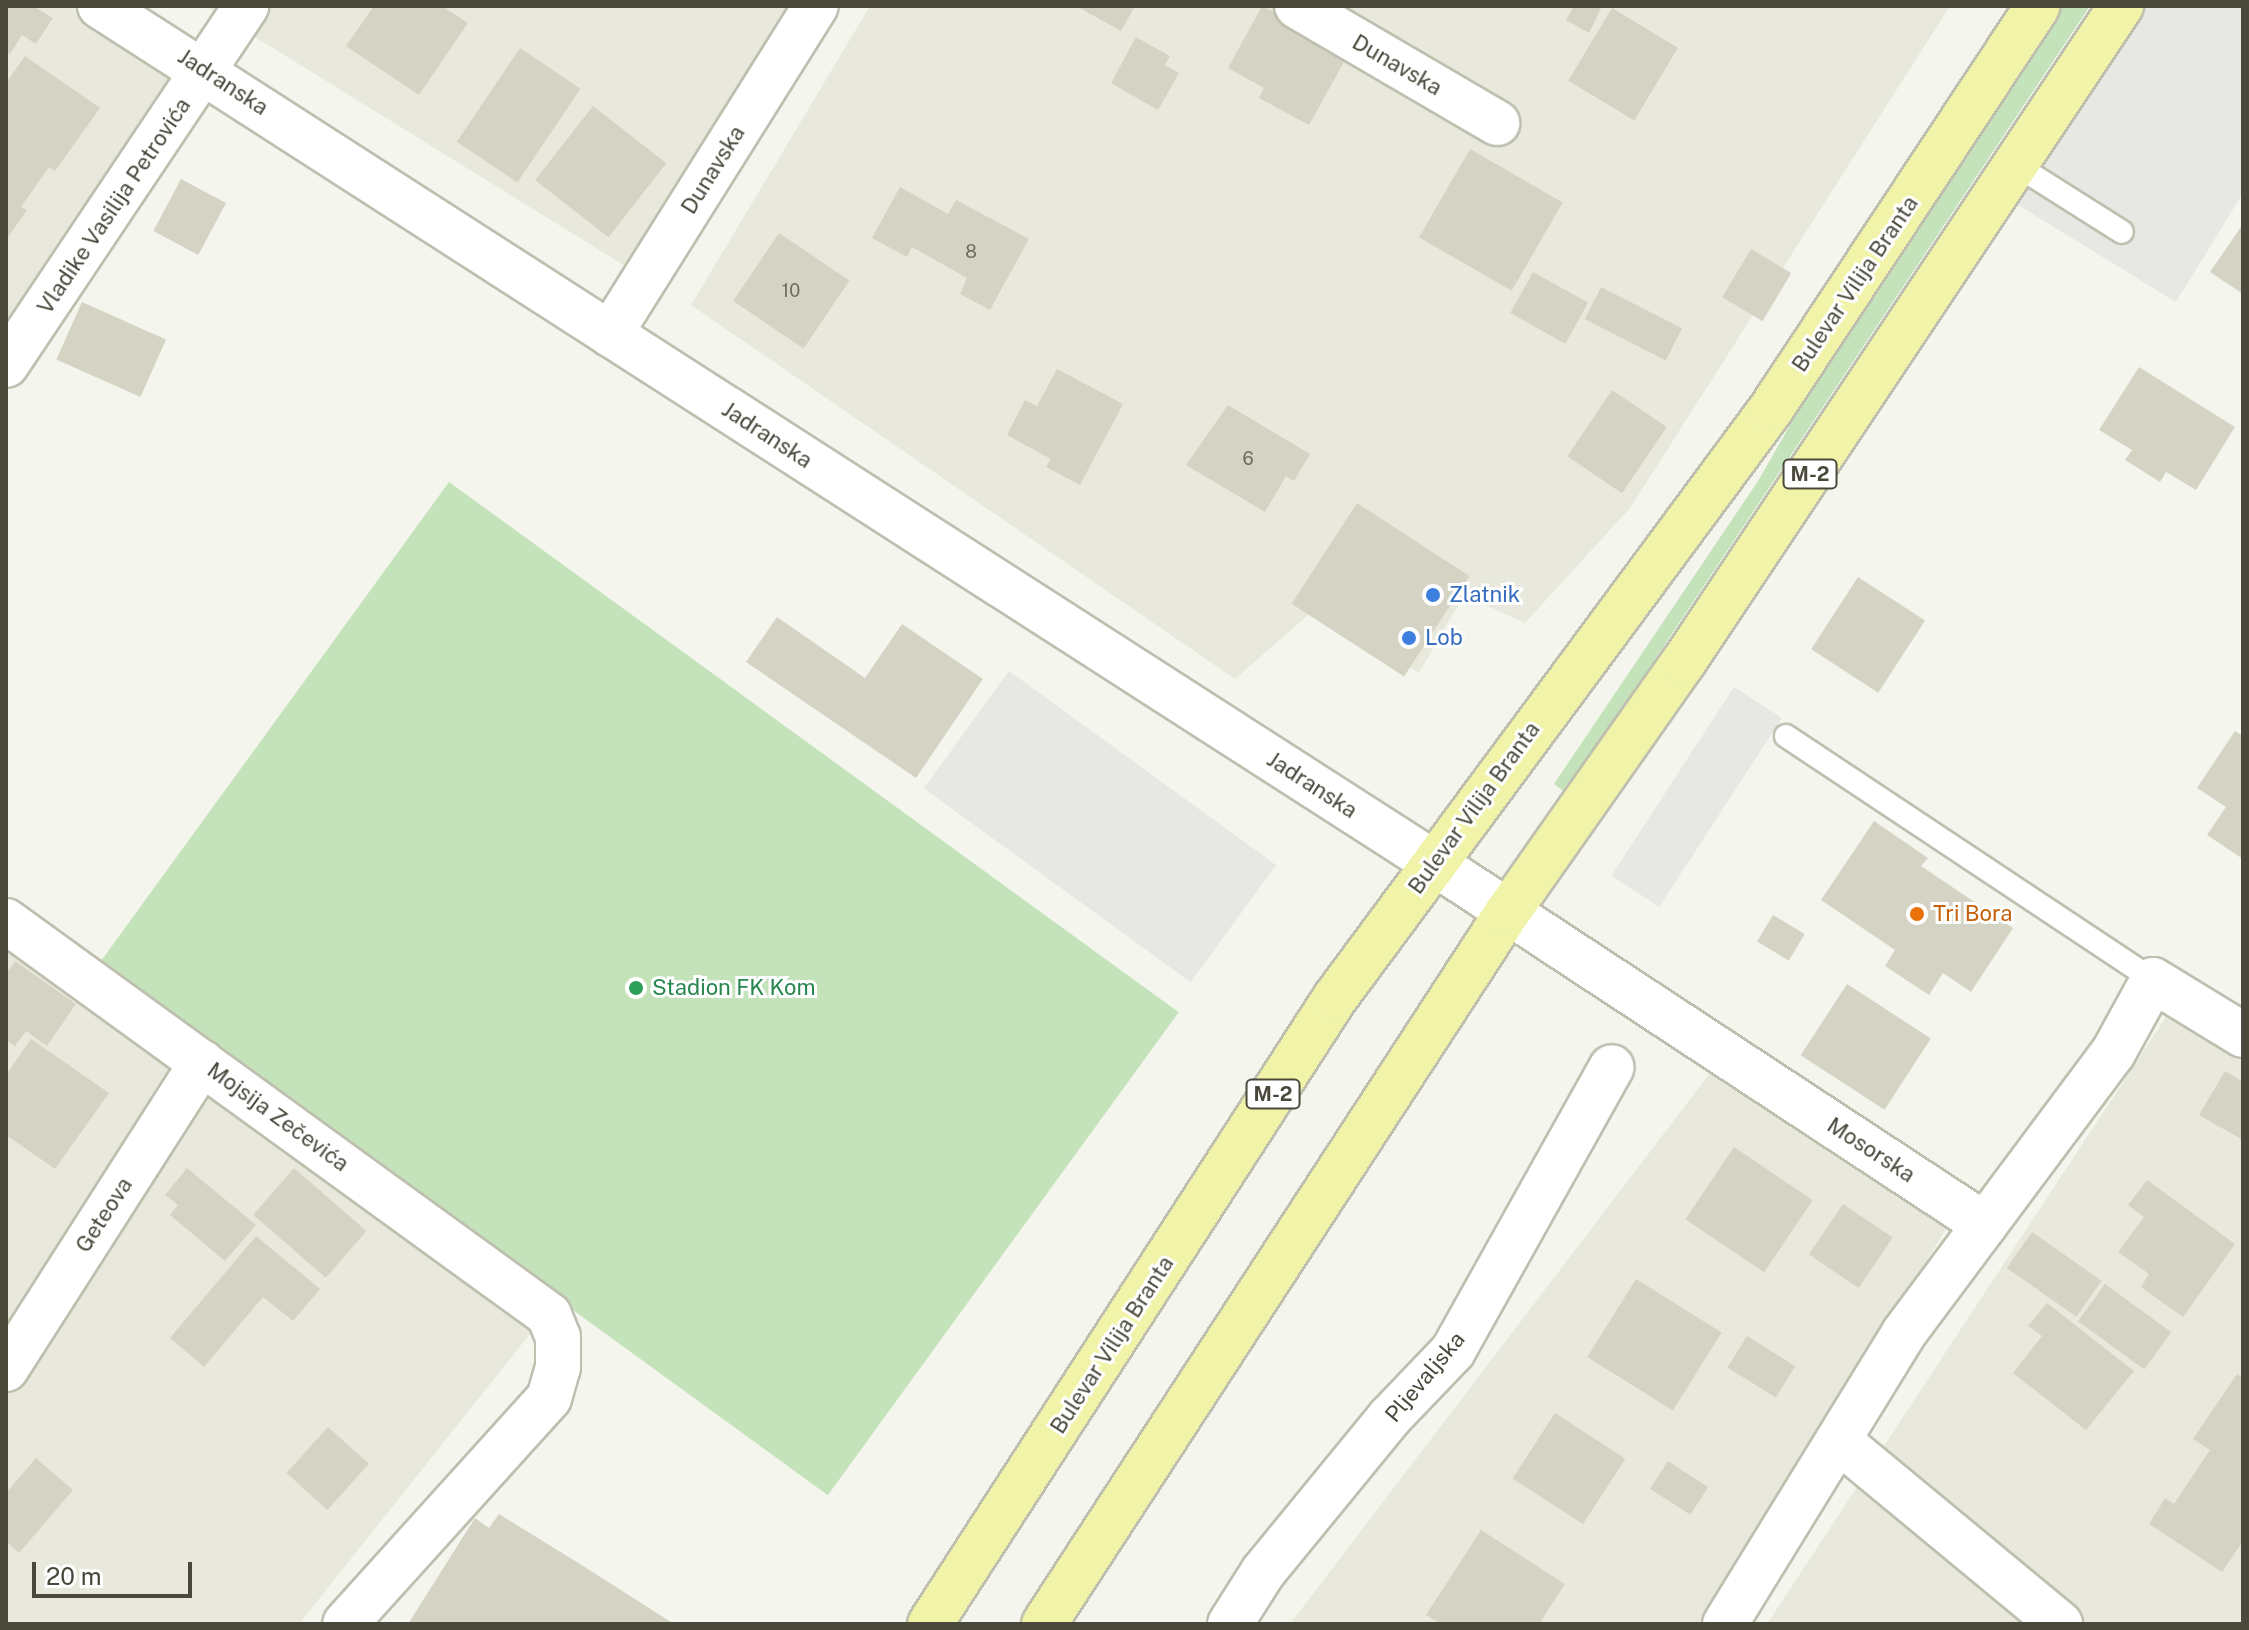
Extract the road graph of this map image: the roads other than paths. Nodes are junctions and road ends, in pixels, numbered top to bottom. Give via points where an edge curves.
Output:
1 (100, 6) edge
2 (246, 6) edge
3 (816, 6) edge
4 (1297, 6) edge
5 (2038, 6) edge
6 (2121, 6) edge
7 (206, 70) junction
8 (1497, 123) dead end
9 (2016, 165) junction
10 (2122, 232) dead end
11 (610, 334) junction
12 (6, 365) edge
13 (1786, 736) dead end
14 (1434, 863) junction
15 (1507, 913) junction
16 (6, 921) edge
17 (2153, 980) junction
18 (2243, 1035) edge
19 (202, 1062) junction
20 (1612, 1067) dead end
21 (1985, 1225) junction
22 (6, 1369) edge
23 (1839, 1441) junction
24 (345, 1624) edge
25 (930, 1624) edge
26 (1044, 1624) edge
27 (1230, 1624) edge
28 (1725, 1624) edge
29 (2060, 1624) edge

1 - 7 street, Jadranska
2 - 7 street, Vladike Vasilija Petrovića
3 - 11 street, Dunavska
4 - 8 street, Dunavska
5 - 14 main road, Bulevar Vilija Branta / M-2 via 1771,409
6 - 9 main road, M-2
7 - 11 street, Jadranska
7 - 12 street, Vladike Vasilija Petrovića
9 - 10 lane
9 - 15 main road, M-2 via 1683,663
11 - 14 street, Jadranska
13 - 17 lane
14 - 15 street, Jadranska
14 - 25 main road, Bulevar Vilija Branta / M-2 via 1335,998
15 - 21 street, Mosorska
15 - 26 main road, M-2
16 - 19 street, Mojsija Zečevića
17 - 18 street
17 - 21 street via 2113,1053
19 - 22 street, Geteova
19 - 24 street, Mojsija Zečevića via 549,1315 558,1337 558,1367 549,1398
20 - 27 street, Pljevaljska via 1453,1351 1390,1417 1273,1560
21 - 23 street via 1904,1333
23 - 28 street
23 - 29 street

